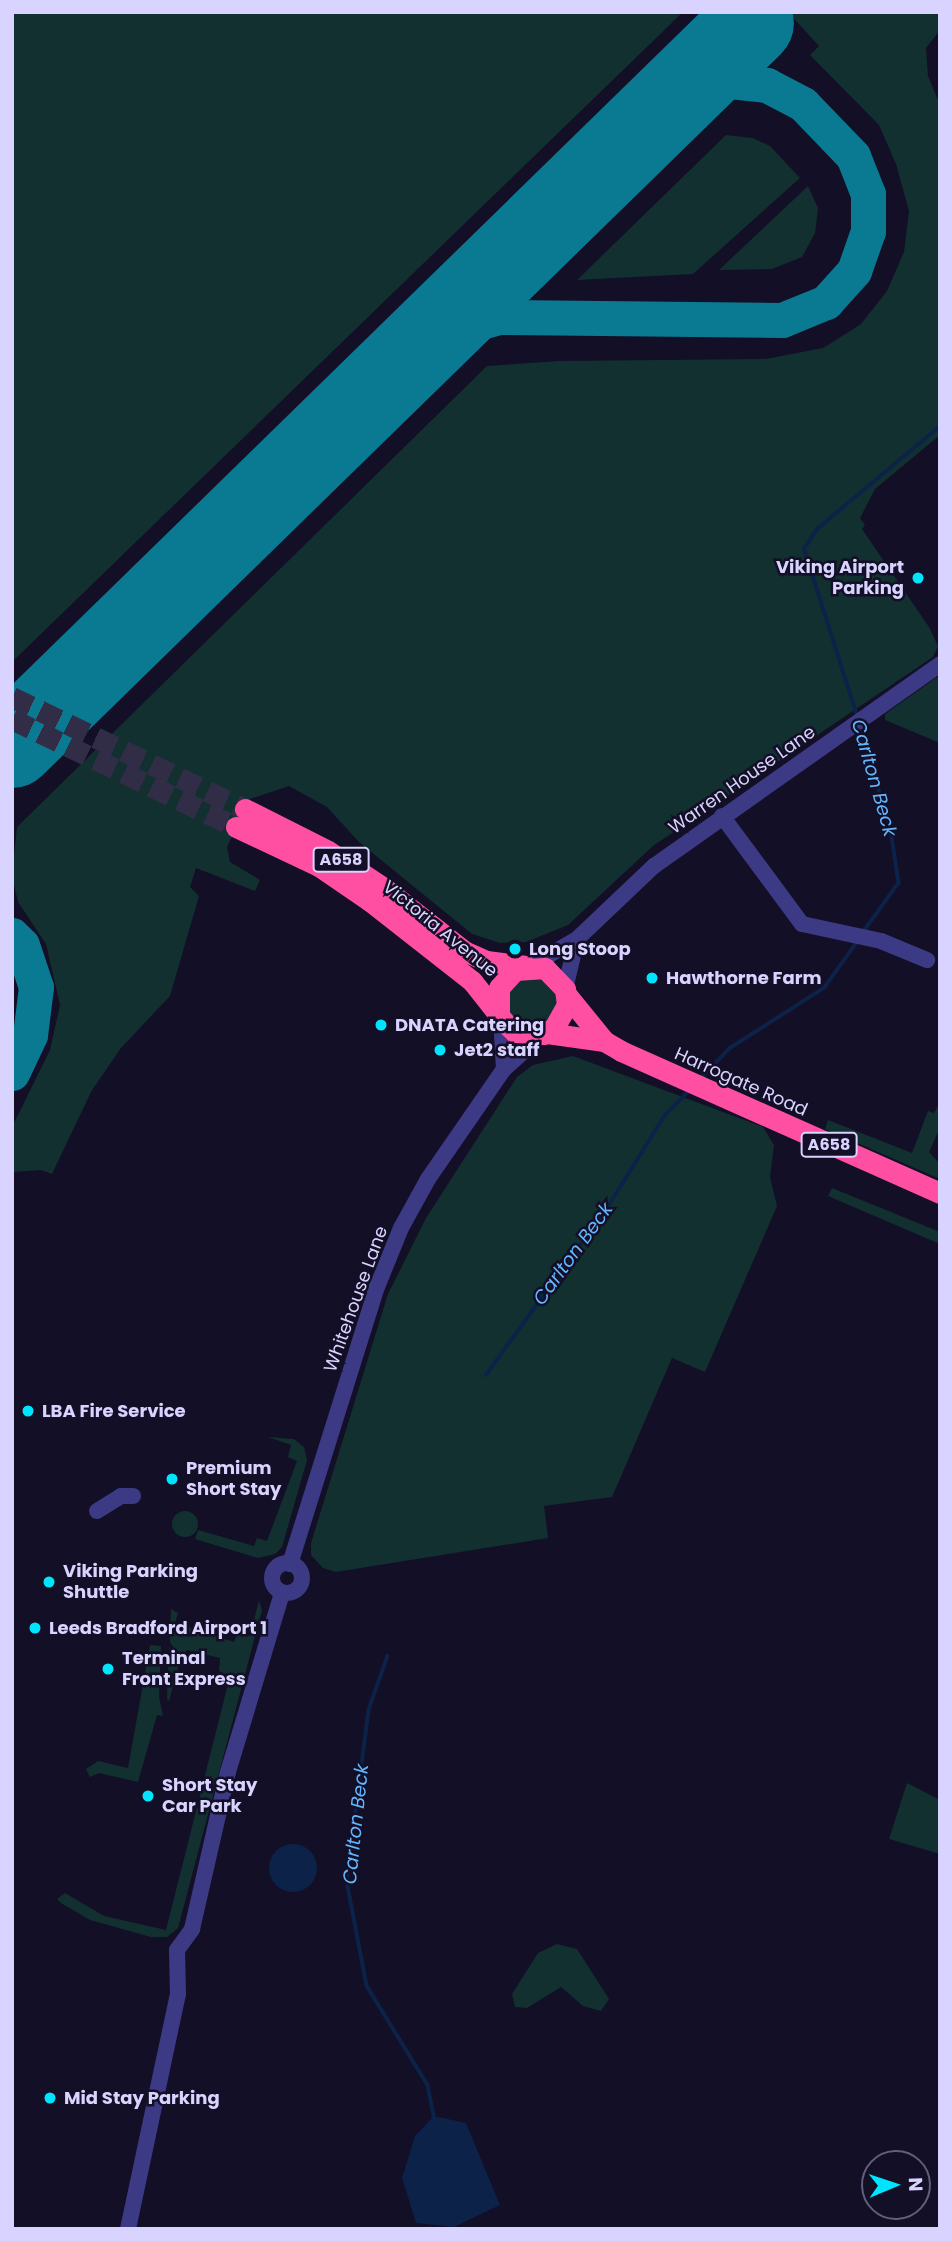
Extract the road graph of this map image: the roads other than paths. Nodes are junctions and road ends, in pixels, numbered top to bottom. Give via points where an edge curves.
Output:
1 (940, 664) edge
2 (722, 816) junction
3 (240, 818) tunnel mouth
4 (378, 895) junction
5 (577, 939) junction
6 (927, 960) dead end
7 (528, 966) junction
8 (566, 991) junction
9 (500, 1015) junction
10 (545, 1033) junction
11 (604, 1041) junction
12 (503, 1069) junction
13 (940, 1193) edge
14 (133, 1496) dead end
15 (97, 1511) dead end
16 (128, 2229) edge

1 - 2 street, Warren House Lane
2 - 5 street, Warren House Lane via 654,866
2 - 6 street via 802,924 881,942
3 - 4 highway, Victoria Avenue / A658 via 328,851
4 - 7 highway, Victoria Avenue / A658 via 464,951 486,961
4 - 9 highway, Victoria Avenue / A658 via 472,981
5 - 7 street, Warren House Lane
5 - 8 street
7 - 8 highway via 555,974
7 - 9 highway via 515,970 499,988
8 - 10 highway via 563,1018
8 - 11 highway, Harrogate Road / A658
9 - 10 highway via 515,1032
9 - 12 street
10 - 11 highway, Harrogate Road / A658
10 - 12 street, Whitehouse Lane
11 - 13 highway, Harrogate Road / A658 via 650,1067
12 - 16 street, Whitehouse Lane via 428,1179 401,1228 377,1287 290,1564 273,1572 274,1586 282,1593 228,1772 192,1929 177,1950 178,1994
14 - 15 street via 121,1496

